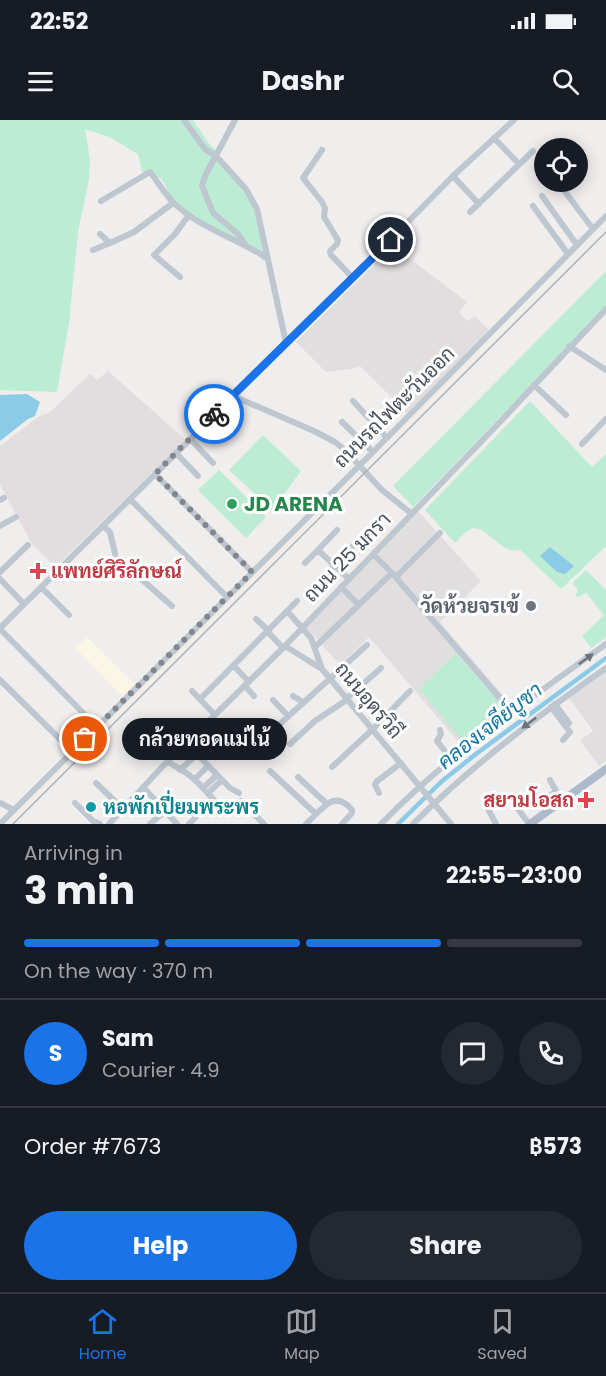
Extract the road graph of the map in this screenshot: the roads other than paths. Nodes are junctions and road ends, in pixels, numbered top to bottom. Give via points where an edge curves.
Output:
1 (183, 120) edge
2 (235, 120) edge
3 (513, 120) edge
4 (494, 138) junction
5 (322, 150) dead end
6 (533, 151) dead end
7 (216, 156) junction
8 (519, 164) junction
9 (453, 176) junction
10 (565, 192) edge
11 (542, 196) dead end
12 (101, 201) dead end
13 (173, 202) junction
14 (479, 204) junction
15 (533, 206) dead end
16 (470, 212) dead end
17 (189, 215) junction
18 (606, 216) edge
19 (593, 229) junction
20 (100, 234) dead end
21 (110, 243) junction
22 (246, 244) junction
23 (577, 245) junction
24 (93, 250) dead end
25 (568, 254) junction
26 (267, 258) junction
27 (180, 277) dead end
28 (353, 278) junction
29 (606, 309) edge
30 (286, 343) junction
31 (569, 346) junction
32 (606, 370) edge
33 (534, 385) junction
34 (233, 396) junction
35 (353, 400) dead end
36 (566, 415) dead end
37 (606, 419) edge
38 (342, 422) dead end
39 (387, 438) junction
40 (190, 439) junction
41 (582, 444) dead end
42 (373, 452) junction
43 (176, 453) junction
44 (213, 463) dead end
45 (359, 466) junction
46 (155, 474) junction
47 (198, 476) dead end
48 (129, 499) junction
49 (412, 514) junction
50 (16, 517) dead end
51 (0, 526) edge
52 (103, 526) junction
53 (337, 530) dead end
54 (440, 533) dead end
55 (28, 545) dead end
56 (352, 546) dead end
57 (318, 550) junction
58 (373, 554) junction
59 (305, 563) dead end
60 (334, 565) junction
61 (0, 572) edge
62 (252, 572) junction
63 (394, 575) junction
64 (0, 579) edge
65 (348, 579) junction
66 (41, 587) junction
67 (341, 587) junction
68 (312, 588) dead end
69 (227, 597) junction
70 (297, 601) dead end
71 (24, 604) junction
72 (359, 605) junction
73 (172, 606) dead end
74 (287, 611) junction
75 (69, 615) dead end
76 (256, 620) dead end
77 (302, 627) junction
78 (0, 628) edge
79 (268, 632) junction
80 (606, 644) edge
81 (367, 645) dead end
82 (284, 647) junction
83 (315, 647) junction
84 (234, 666) junction
85 (381, 668) dead end
86 (606, 668) edge
87 (322, 669) junction
88 (330, 678) junction
89 (0, 680) edge
90 (247, 684) junction
91 (192, 691) dead end
92 (410, 691) dead end
93 (254, 696) dead end
94 (293, 696) dead end
95 (348, 698) junction
96 (200, 699) junction
97 (273, 700) dead end
98 (303, 702) junction
99 (553, 706) junction
100 (512, 712) junction
101 (215, 715) junction
102 (288, 716) junction
103 (569, 723) dead end
104 (97, 727) junction
105 (373, 729) junction
106 (440, 730) dead end
107 (271, 732) dead end
108 (563, 740) dead end
109 (186, 743) junction
110 (290, 744) dead end
111 (72, 751) junction
112 (196, 754) junction
113 (451, 759) junction
114 (168, 761) junction
115 (401, 763) junction
116 (208, 766) junction
117 (332, 767) dead end
118 (606, 769) edge
119 (180, 770) junction
120 (270, 771) dead end
121 (219, 777) junction
122 (298, 777) dead end
123 (195, 779) junction
124 (550, 780) dead end
125 (96, 783) dead end
126 (143, 787) junction
127 (421, 788) junction
128 (532, 788) dead end
129 (205, 791) junction
130 (239, 793) dead end
131 (379, 793) dead end
132 (498, 795) dead end
133 (242, 801) dead end
134 (431, 801) junction
135 (75, 802) dead end
136 (0, 803) edge
137 (540, 803) junction
138 (327, 804) junction
139 (514, 805) dead end
140 (221, 808) dead end
141 (123, 809) junction
142 (14, 810) junction
143 (165, 811) junction
144 (548, 812) junction
145 (316, 814) junction
146 (195, 818) dead end
147 (0, 824) edge
148 (100, 824) edge
149 (110, 824) edge
150 (150, 824) edge
151 (177, 824) edge
152 (189, 824) edge
153 (264, 824) edge
154 (306, 824) edge
155 (342, 824) edge
156 (381, 824) edge
157 (413, 824) edge
158 (451, 824) edge
159 (496, 824) edge
160 (530, 824) edge

1 - 7 street via 205,149
2 - 7 street
3 - 4 street
4 - 8 street
4 - 9 street
5 - 28 street via 303,178 322,202 324,217 338,240 331,255
6 - 8 street
7 - 22 street via 202,181 203,189 213,213
7 - 26 street via 252,198
8 - 14 street
9 - 14 street
9 - 28 street
10 - 19 street
11 - 23 street
12 - 13 street via 150,172
13 - 17 street
13 - 21 street via 134,232
14 - 16 street
15 - 25 street
17 - 22 street
17 - 27 street via 154,255
18 - 19 street, ถนนรถไฟตะวันออก
19 - 23 street, ถนนรถไฟตะวันออก
20 - 21 street
21 - 24 street
22 - 26 street
23 - 25 street, ถนนรถไฟตะวันออก
25 - 39 street, ถนนรถไฟตะวันออก
26 - 30 street
28 - 30 street
29 - 31 street, ถนน 25 มกรา
30 - 34 street
31 - 32 street
31 - 33 street, ถนน 25 มกรา
33 - 36 street
33 - 49 street, ถนน 25 มกรา
34 - 40 street
34 - 45 street via 335,442
35 - 39 street
37 - 41 street
38 - 42 street
39 - 42 street, ถนนรถไฟตะวันออก
40 - 43 street
40 - 44 street
42 - 45 street, ถนนรถไฟตะวันออก
43 - 46 street
43 - 47 street
45 - 49 street
45 - 62 street, ถนนรถไฟตะวันออก
46 - 48 street
46 - 62 street
48 - 52 street
48 - 69 street
49 - 58 street, ถนน 25 มกรา
50 - 51 street
52 - 66 street
52 - 73 street via 110,532 118,566 130,569
53 - 57 street
54 - 63 street
55 - 61 street
56 - 60 street
57 - 59 street
57 - 60 street
58 - 63 street
58 - 65 street, ถนน 25 มกรา
60 - 65 street
60 - 68 street
62 - 69 street, ถนนรถไฟตะวันออก
63 - 72 street
63 - 100 street
64 - 71 street
65 - 67 street, ถนน 25 มกรา
66 - 71 street
66 - 75 street
67 - 72 street
67 - 77 street, ถนน 25 มกรา
69 - 104 street, ถนนรถไฟตะวันออก
70 - 74 street
71 - 78 street
72 - 83 street
74 - 77 street
74 - 79 street
76 - 79 street, ถนนอุดรวิถี
77 - 82 street, ถนน 25 มกรา
77 - 83 street
78 - 104 street
79 - 82 street, ถนนอุดรวิถี
79 - 84 street
100 -> 80 street
81 - 88 street
82 - 87 street, ถนนอุดรวิถี
82 - 90 street, ถนน 25 มกรา
83 - 87 street
84 - 90 street
84 - 96 street
85 - 95 street
86 - 99 street
87 - 88 street, ถนนอุดรวิถี
88 - 95 street, ถนนอุดรวิถี
88 - 98 street
89 - 111 street
90 - 93 street
90 - 101 street, ถนน 25 มกรา
91 - 96 street
92 - 105 street
94 - 98 street
95 - 105 street, ถนนอุดรวิถี
95 - 110 street
96 - 101 street
97 - 102 street
98 - 102 street
99 - 103 street
99 - 108 street via 570,732
99 -> 134 street
100 - 113 street
101 - 109 street, ถนน 25 มกรา
102 - 107 street
104 - 111 street, ถนนรถไฟตะวันออก
105 - 115 street, ถนนอุดรวิถี
105 - 117 street
106 - 113 street via 437,741
109 - 112 street
109 - 114 street, ถนน 25 มกรา
111 - 142 street, ถนนรถไฟตะวันออก
112 - 116 street
112 - 119 street
113 - 127 street
114 - 119 street
114 - 126 street, ถนน 25 มกรา
115 - 127 street, ถนนอุดรวิถี
115 - 131 street via 375,784
116 - 121 street
116 - 123 street
118 - 144 main road
119 - 123 street
120 - 145 street
121 - 129 street
121 - 130 street
122 - 138 street
123 - 129 street
124 - 137 street via 556,791
125 - 141 street
126 - 141 street, ถนน 25 มกรา
126 - 143 street
127 - 134 street, ถนนอุดรวิถี
127 - 156 street
128 - 137 street
129 - 140 street
132 - 159 street via 487,807
133 - 153 street
134 - 157 street
134 - 158 street, ถนนอุดรวิถี
135 - 148 street
136 - 142 street
137 - 144 street
138 - 145 street
138 - 155 street via 339,800 352,810
139 - 160 street
141 - 149 street, ถนน 25 มกรา
142 - 147 street, ถนนรถไฟตะวันออก
143 - 150 street
143 - 151 street
144 - 160 main road
145 - 154 street
146 - 152 street

